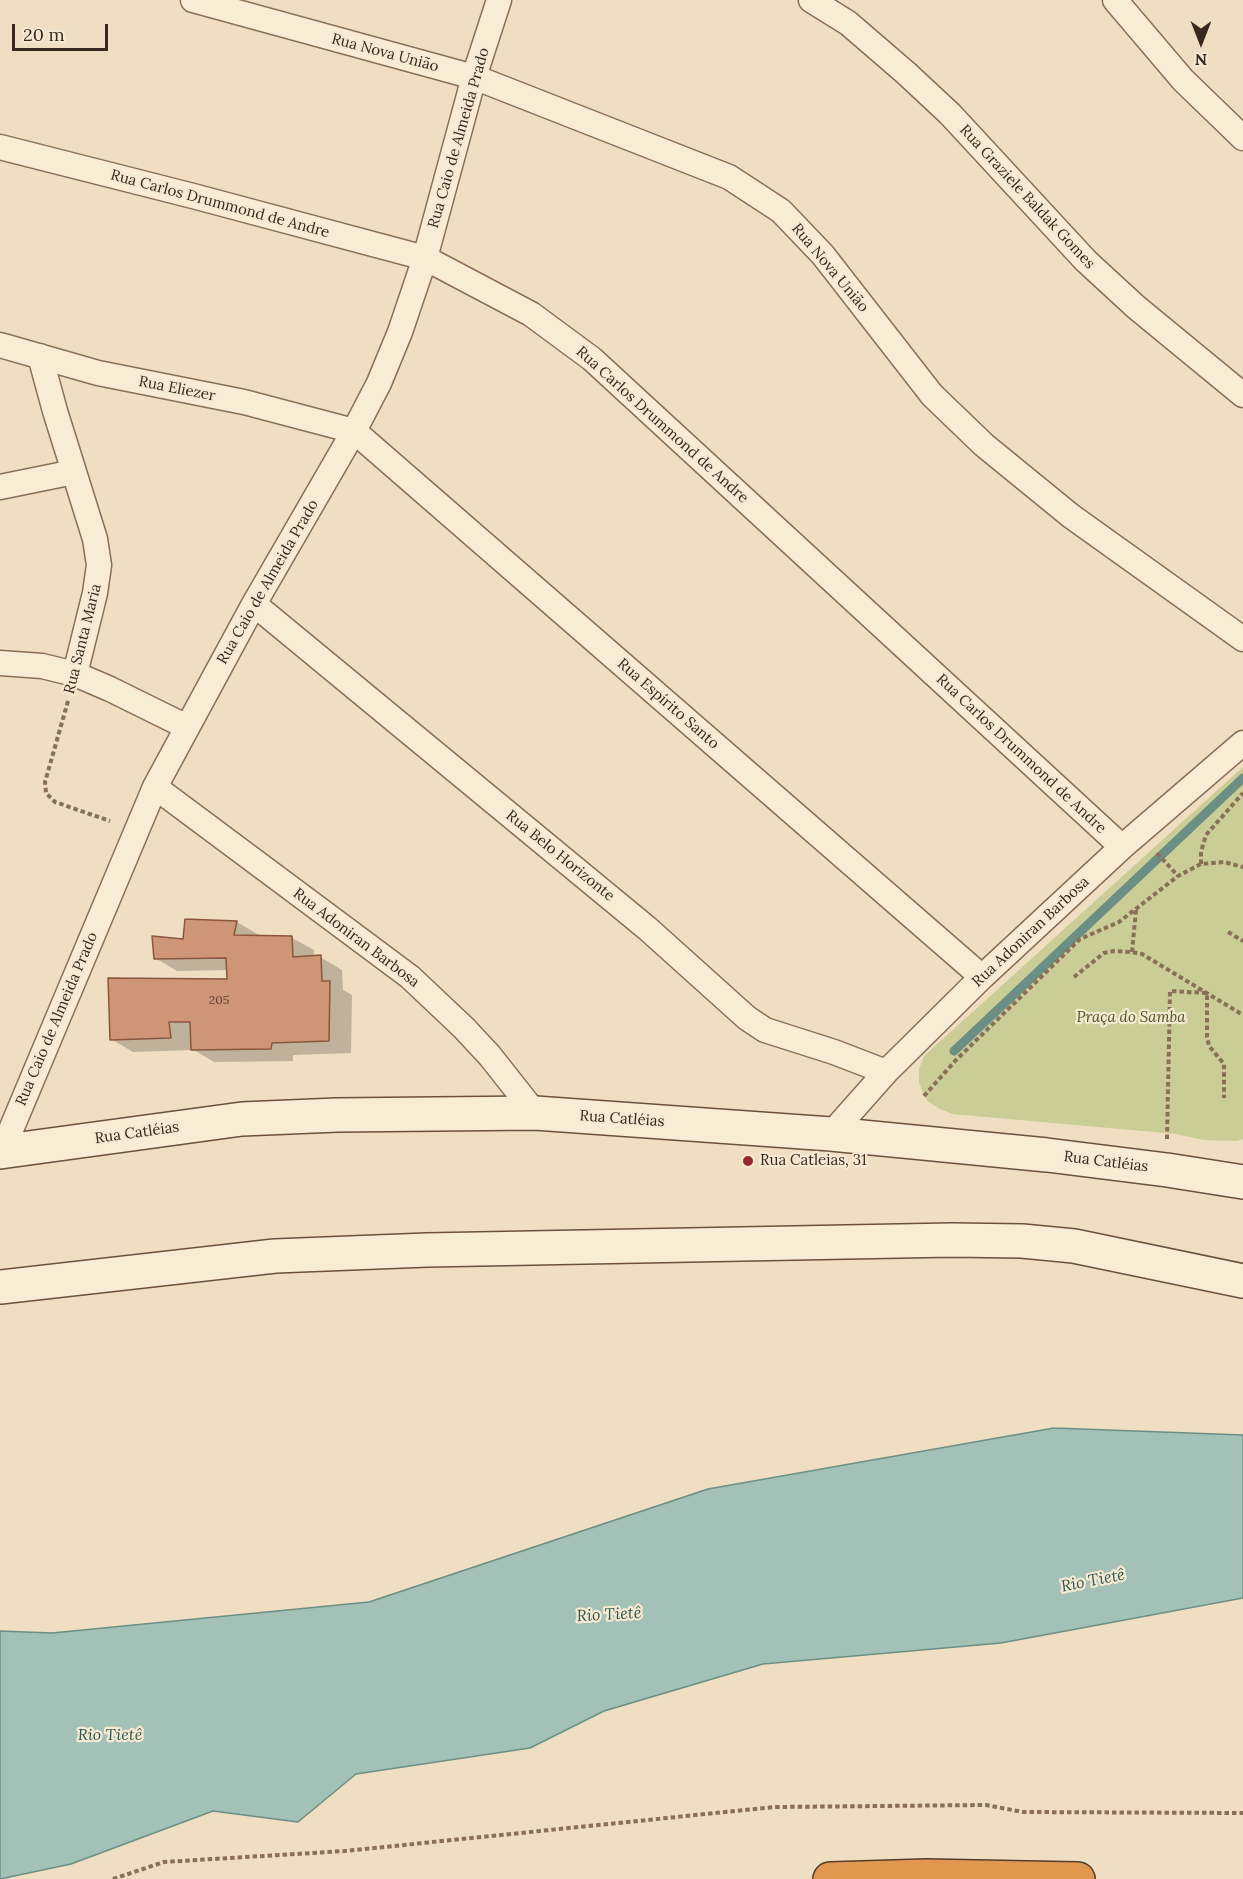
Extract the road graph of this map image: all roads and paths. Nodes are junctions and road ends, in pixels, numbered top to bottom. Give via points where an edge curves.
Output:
1 (193, 0) edge
2 (499, 0) edge
3 (811, 0) edge
4 (1115, 0) edge
5 (474, 77) junction
6 (1243, 138) edge
7 (0, 147) edge
8 (424, 258) junction
9 (0, 345) edge
10 (40, 356) junction
11 (1243, 395) edge
12 (354, 431) junction
13 (74, 471) junction
14 (0, 487) edge
15 (254, 604) junction
16 (1243, 639) edge
17 (0, 663) edge
18 (75, 674) junction
19 (187, 727) junction
20 (1243, 743) edge
21 (155, 787) junction
22 (1243, 793) edge
23 (136, 830) junction
24 (1122, 847) junction
25 (1165, 861) dead end
26 (1201, 864) junction
27 (1243, 867) edge
28 (1178, 876) junction
29 (1137, 909) junction
30 (1228, 932) dead end
31 (1243, 941) edge
32 (1132, 952) junction
33 (982, 977) junction
34 (1074, 977) dead end
35 (1207, 993) junction
36 (1243, 1015) edge
37 (886, 1072) junction
38 (924, 1096) dead end
39 (1224, 1098) dead end
40 (535, 1113) junction
41 (831, 1134) junction
42 (1, 1152) edge
43 (1167, 1170) junction
44 (1243, 1182) edge
45 (1243, 1281) edge
46 (0, 1287) edge
47 (1243, 1813) edge
48 (113, 1879) edge
49 (830, 1879) edge
50 (1078, 1879) edge

1 - 5 street, Rua Nova União
2 - 5 street, Rua Caio de Almeida Prado
3 - 11 street, Rua Graziele Baldak Gomes via 848,23 906,73 950,114 1094,269
4 - 6 street via 1183,80
5 - 8 street, Rua Caio de Almeida Prado
5 - 16 street, Rua Nova União via 729,177 781,211 823,255 932,395 984,445 1071,516
7 - 8 street, Rua Carlos Drummond de Andre
8 - 12 street, Rua Caio de Almeida Prado via 400,332
8 - 24 street, Rua Carlos Drummond de Andre via 531,314 592,359
9 - 10 street, Rua Eliezer
10 - 12 street, Rua Eliezer via 98,373 244,402
10 - 13 street, Rua Santa Maria
12 - 15 street, Rua Caio de Almeida Prado
12 - 33 street, Rua Espírito Santo
13 - 14 street
13 - 18 street, Rua Santa Maria via 99,565
15 - 19 street, Rua Caio de Almeida Prado
15 - 37 street, Rua Belo Horizonte via 648,929 747,1018 765,1030
17 - 18 street via 42,666
18 - 19 street
18 - 23 path, Rua Santa Maria via 45,782 46,793 55,802
19 - 21 street, Rua Caio de Almeida Prado
20 - 24 street, Rua Adoniran Barbosa
21 - 23 street, Rua Caio de Almeida Prado
21 - 40 street, Rua Adoniran Barbosa via 410,977 471,1035
22 - 26 path via 1206,835
23 - 42 street, Rua Caio de Almeida Prado
24 - 33 street, Rua Adoniran Barbosa
25 - 28 path
26 - 27 path via 1224,862
26 - 28 path
28 - 29 path
29 - 32 path
29 - 38 path via 1119,922 1080,939
30 - 31 path
32 - 34 path via 1104,953
32 - 35 path via 1142,954
33 - 37 street, Rua Adoniran Barbosa
35 - 36 path
35 - 39 path via 1209,1046 1224,1064
35 - 43 path via 1170,991
37 - 41 street, Rua Adoniran Barbosa
40 - 41 street, Rua Catléias
40 - 42 street, Rua Catléias via 242,1119
41 - 43 street, Rua Catléias
43 - 44 street, Rua Catléias
45 - 46 street via 1074,1246 952,1240 275,1256
47 - 48 path via 1023,1812 986,1805 774,1807 345,1851 164,1862
49 - 50 highway

